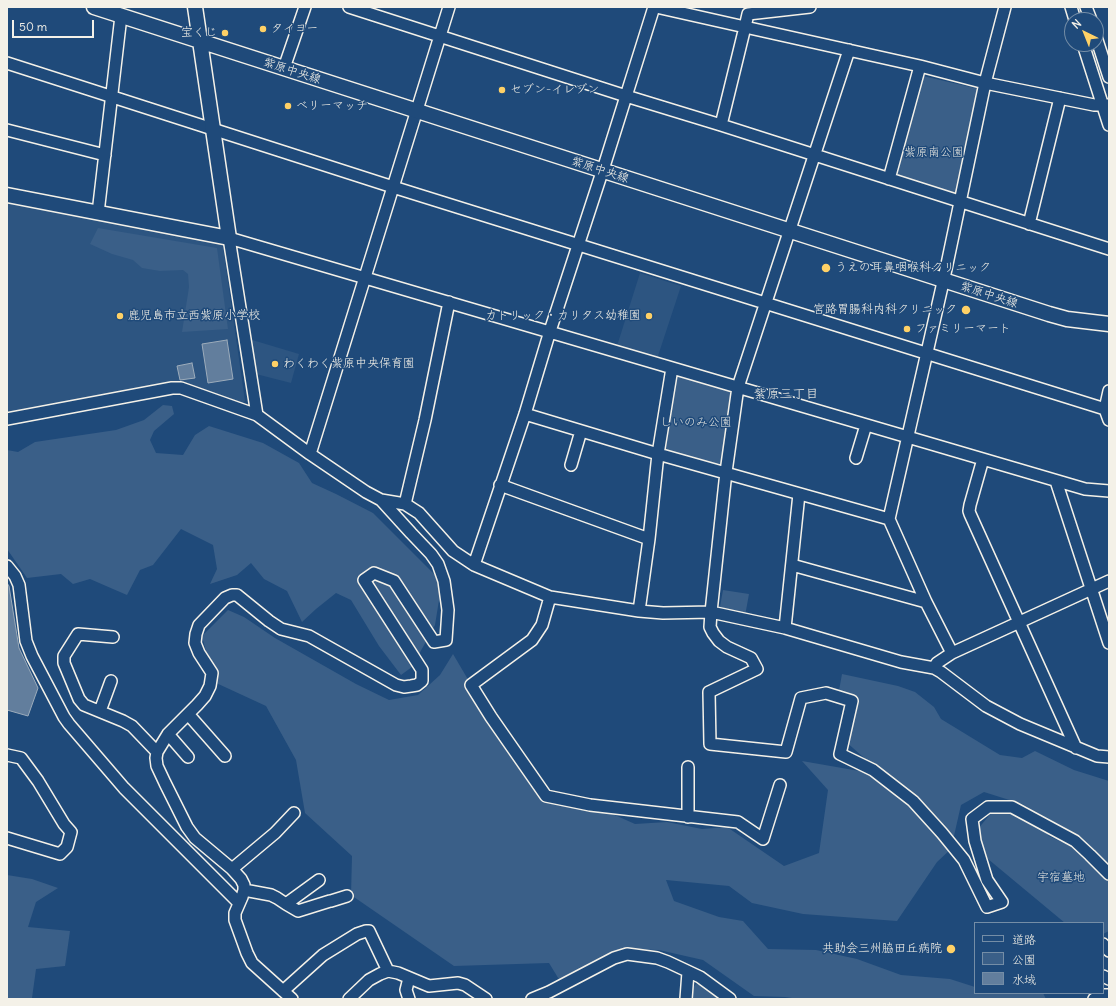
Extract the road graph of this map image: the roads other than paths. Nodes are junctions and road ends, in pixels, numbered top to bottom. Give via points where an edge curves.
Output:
1 (94, 7) edge
2 (195, 7) edge
3 (305, 7) edge
4 (349, 7) edge
5 (449, 7) edge
6 (655, 7) edge
7 (810, 7) edge
8 (1005, 7) edge
9 (121, 16) junction
10 (744, 27) junction
11 (440, 36) junction
12 (201, 41) junction
13 (849, 50) junction
14 (1086, 52) edge
15 (1101, 52) edge
16 (7, 63) edge
17 (920, 66) junction
18 (284, 68) junction
19 (1109, 77) edge
20 (985, 83) junction
21 (626, 96) junction
22 (112, 97) junction
23 (1060, 98) junction
24 (1106, 105) edge
25 (417, 111) junction
26 (720, 125) junction
27 (1109, 125) edge
28 (213, 129) junction
29 (7, 130) edge
30 (105, 155) junction
31 (814, 155) junction
32 (602, 171) junction
33 (889, 179) junction
34 (393, 187) junction
35 (7, 195) edge
36 (961, 202) junction
37 (98, 213) junction
38 (1029, 224) junction
39 (789, 231) junction
40 (229, 238) junction
41 (578, 244) junction
42 (1109, 249) edge
43 (365, 278) junction
44 (943, 280) junction
45 (449, 302) junction
46 (766, 303) junction
47 (1109, 324) edge
48 (550, 332) junction
49 (926, 354) junction
50 (672, 368) junction
51 (738, 387) junction
52 (1109, 391) edge
53 (1105, 409) junction
54 (525, 414) junction
55 (257, 415) junction
56 (7, 419) edge
57 (1109, 420) edge
58 (866, 425) junction
59 (581, 431) junction
60 (907, 437) junction
61 (310, 454) junction
62 (658, 454) junction
63 (856, 458) dead end
64 (983, 460) junction
65 (571, 465) dead end
66 (726, 472) junction
67 (1056, 481) junction
68 (500, 485) junction
69 (1109, 491) edge
70 (799, 494) junction
71 (381, 500) junction
72 (406, 504) junction
73 (889, 519) junction
74 (649, 539) junction
75 (474, 565) junction
76 (792, 565) junction
77 (7, 566) edge
78 (1109, 581) edge
79 (1092, 589) junction
80 (550, 597) junction
81 (926, 602) junction
82 (639, 611) junction
83 (711, 612) junction
84 (1019, 623) junction
85 (785, 628) junction
86 (113, 637) dead end
87 (1109, 643) edge
88 (952, 653) junction
89 (934, 668) junction
90 (111, 681) dead end
91 (100, 711) junction
92 (188, 714) junction
93 (168, 734) junction
94 (1076, 748) junction
95 (157, 752) junction
96 (7, 755) edge
97 (225, 756) dead end
98 (188, 757) dead end
99 (1109, 757) edge
100 (688, 767) dead end
101 (780, 785) dead end
102 (294, 813) dead end
103 (688, 816) junction
104 (7, 838) edge
105 (232, 869) junction
106 (1109, 874) edge
107 (320, 880) dead end
108 (244, 890) junction
109 (347, 896) dead end
110 (239, 903) junction
111 (286, 904) junction
112 (388, 972) junction
113 (688, 972) junction
114 (409, 978) junction
115 (283, 991) junction
116 (1108, 996) edge
117 (292, 999) edge
118 (349, 999) edge
119 (409, 999) edge
120 (486, 999) edge
121 (532, 999) edge
122 (686, 999) edge
123 (730, 999) edge
124 (1094, 999) edge

1 - 9 street, 紫原中央線
2 - 12 street
3 - 18 street
4 - 11 street
5 - 11 street
6 - 10 street
6 - 21 street
7 - 10 street via 748,14
8 - 20 street
9 - 12 street, 紫原中央線
9 - 22 street
10 - 13 street
10 - 26 street
11 - 21 street
11 - 25 street
12 - 18 street, 紫原中央線
12 - 28 street
13 - 17 street
13 - 31 street
14 - 24 street
15 - 19 street
16 - 22 street
17 - 20 street
17 - 33 street
18 - 25 street, 紫原中央線
20 - 23 street
20 - 36 street
21 - 26 street
21 - 32 street
22 - 28 street
22 - 30 street
23 - 24 street via 1094,106
23 - 38 street
24 - 27 street
25 - 32 street, 紫原中央線
25 - 34 street
26 - 31 street
28 - 34 street
28 - 40 street
29 - 30 street
30 - 37 street
31 - 33 street
31 - 39 street
32 - 39 street, 紫原中央線
32 - 41 street
33 - 36 street
34 - 41 street
34 - 43 street
35 - 37 street
36 - 38 street
36 - 44 street
37 - 40 street
38 - 42 street
39 - 44 street, 紫原中央線
39 - 46 street
40 - 43 street
40 - 55 street
41 - 46 street
41 - 48 street
43 - 45 street
43 - 61 street
44 - 47 street, 紫原中央線 via 1067,319
44 - 49 street
45 - 48 street
45 - 72 street
46 - 49 street
46 - 51 street
48 - 50 street
48 - 54 street
49 - 53 street
49 - 60 street
50 - 51 street
50 - 62 street
51 - 58 street
51 - 66 street
52 - 53 street
53 - 57 street
54 - 59 street
54 - 68 street
55 - 56 street via 181,388
55 - 61 street
58 - 60 street
58 - 63 street
59 - 62 street
59 - 65 street
60 - 64 street
60 - 73 street
61 - 71 street
62 - 66 street
62 - 74 street
64 - 67 street
64 - 84 street via 969,511
66 - 70 street
66 - 83 street
67 - 69 street via 1085,489
67 - 79 street
68 - 74 street
68 - 75 street
70 - 73 street
70 - 76 street
71 - 72 street
71 - 92 street via 431,554 444,581 448,610 446,640 434,642 394,581 374,573 364,580 422,670 422,681 411,686 396,685 309,636 281,629 237,595 232,595 225,598 199,625 195,643 212,673 205,696
72 - 75 street via 419,513 453,551
73 - 81 street
74 - 82 street
75 - 80 street
76 - 81 street
76 - 85 street
77 - 110 street via 18,585 26,641 64,717 124,788
78 - 79 street
79 - 84 street
79 - 87 street
80 - 82 street
80 - 103 street via 542,625 532,640 471,685 491,717 546,796 590,805
81 - 88 street
82 - 83 street
83 - 85 street
83 - 106 street via 710,627 719,642 752,658 757,669 708,692 710,744 786,752 801,698 826,693 852,701 840,754 873,770 913,801 964,860 987,907 1002,902 987,880 975,841 972,819 988,807 1012,808 1075,842
84 - 88 street
84 - 94 street
85 - 89 street via 901,662
86 - 91 street via 78,634 64,656 64,663 79,699 84,705
88 - 89 street
89 - 94 street via 986,706
90 - 91 street
91 - 95 street via 132,726
92 - 93 street
92 - 97 street
93 - 95 street
93 - 98 street
94 - 99 street via 1097,756
95 - 105 street via 157,766 187,827 195,838
96 - 104 street via 22,758 71,832 67,847 60,854
100 - 103 street
101 - 103 street via 763,840 738,822
102 - 105 street via 275,833
105 - 108 street via 241,879
107 - 111 street
108 - 110 street
108 - 111 street via 270,895
109 - 111 street via 298,911
110 - 115 street via 235,920 252,963
112 - 114 street
112 - 115 street via 369,931 366,930 323,956
112 - 118 street via 369,980
113 - 121 street via 657,958 627,954
113 - 122 street
113 - 123 street via 700,977
114 - 119 street via 406,990
114 - 120 street via 429,986 458,983
115 - 117 street
116 - 124 street via 1103,995

